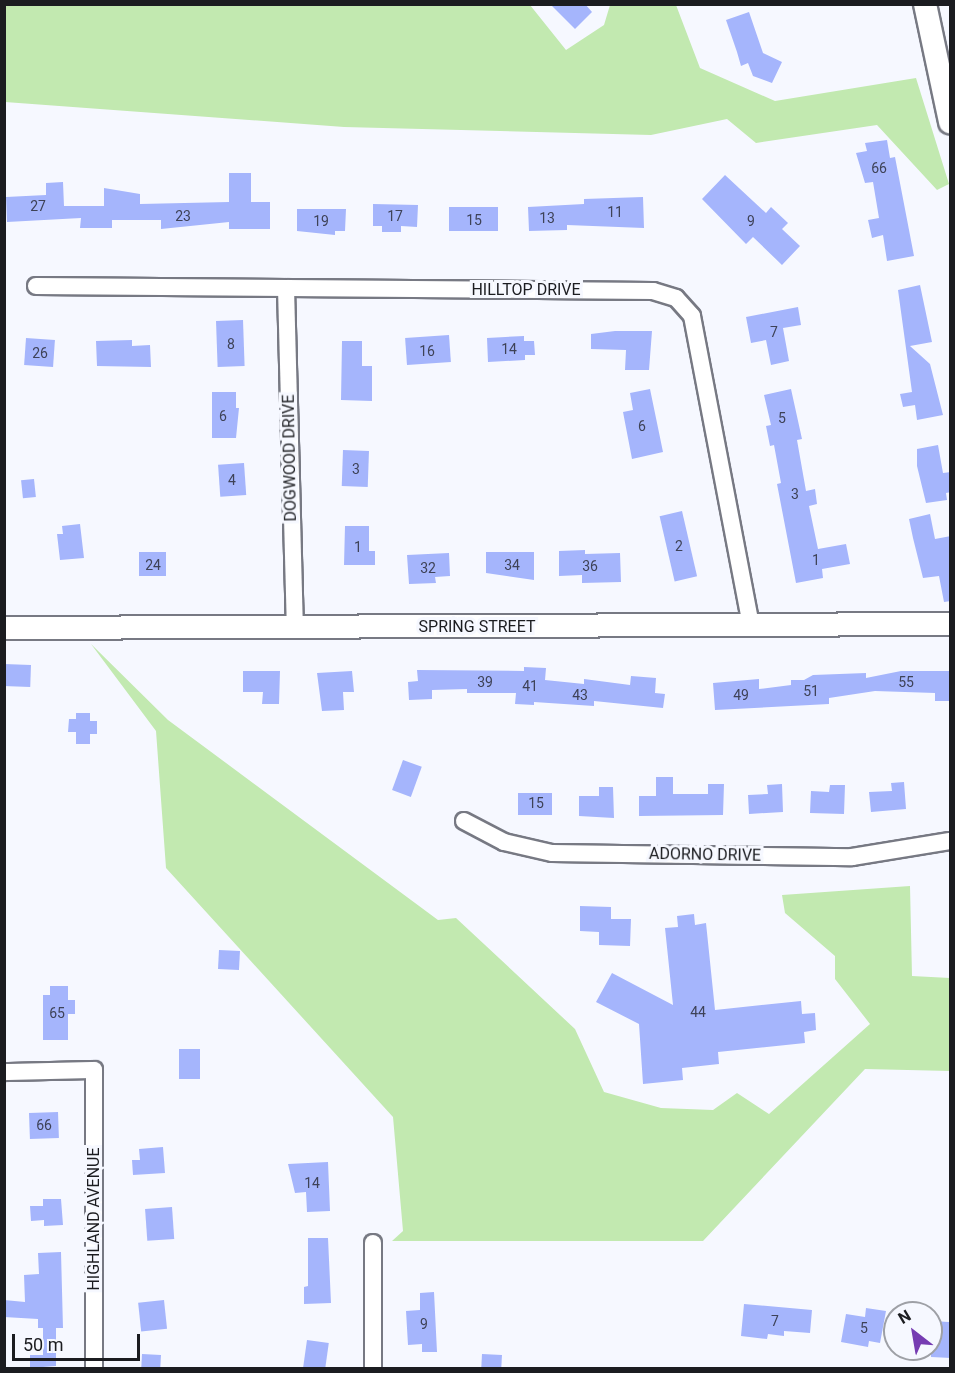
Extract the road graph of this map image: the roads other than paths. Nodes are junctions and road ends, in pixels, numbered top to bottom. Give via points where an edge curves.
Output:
1 (926, 4) edge
2 (951, 122) edge
3 (36, 286) dead end
4 (286, 288) junction
5 (951, 624) edge
6 (751, 625) junction
7 (4, 628) edge
8 (295, 628) junction
9 (464, 821) dead end
10 (951, 841) edge
11 (4, 1072) edge
12 (373, 1243) dead end
13 (94, 1368) edge
14 (373, 1368) edge

1 - 2 street
3 - 4 street, HILLTOP DRIVE
4 - 6 street, HILLTOP DRIVE via 653,291 676,298 692,316
4 - 8 street, DOGWOOD DRIVE
5 - 6 street, SPRING STREET
6 - 8 street, SPRING STREET
7 - 8 street, SPRING STREET
9 - 10 street, ADORNO DRIVE via 504,842 552,853 852,856
11 - 13 street, HIGHLAND AVENUE via 94,1070
12 - 14 street

